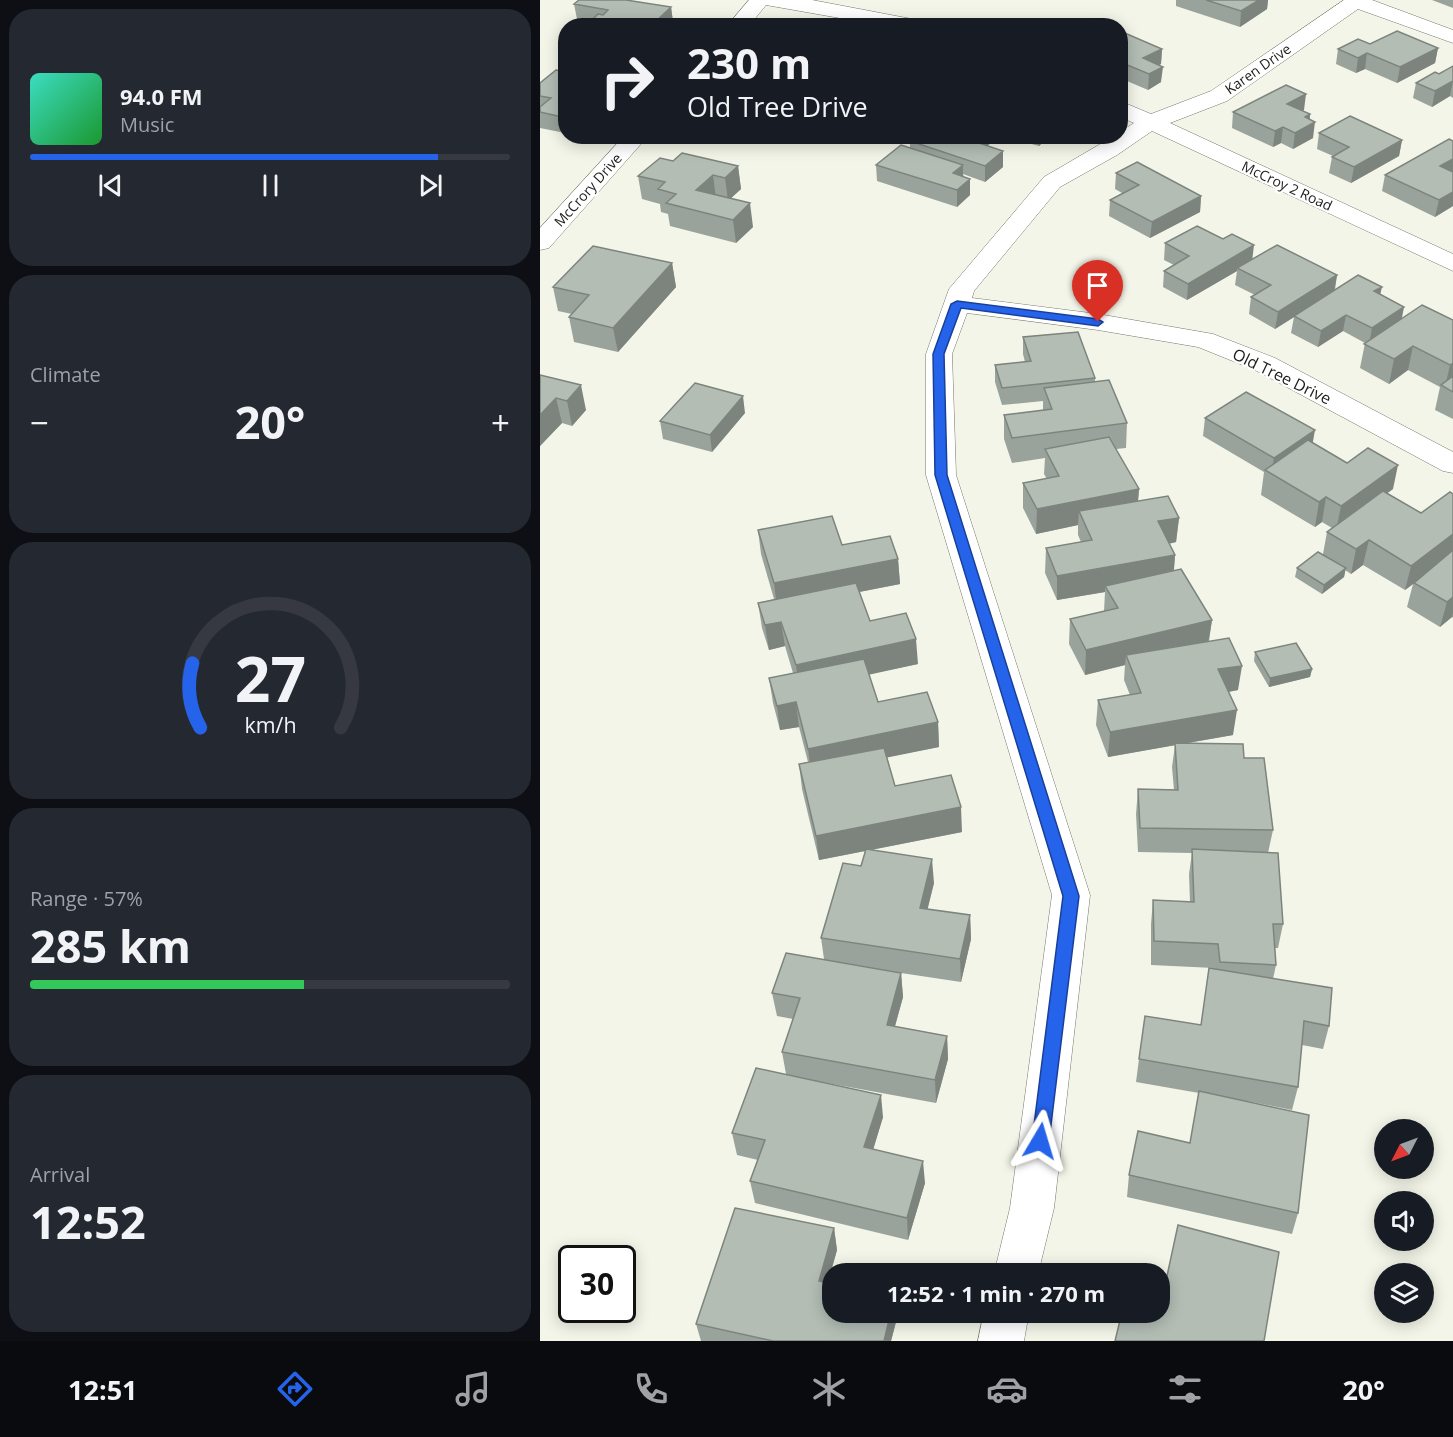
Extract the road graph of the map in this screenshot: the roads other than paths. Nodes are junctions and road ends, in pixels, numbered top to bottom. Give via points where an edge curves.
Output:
1 (760, 0) edge
2 (770, 0) edge
3 (1357, 0) edge
4 (744, 18) edge
5 (879, 18) edge
6 (1453, 37) edge
7 (1128, 112) edge
8 (1151, 122) junction
9 (1128, 137) edge
10 (630, 144) edge
11 (1118, 144) edge
12 (540, 243) edge
13 (1453, 263) edge
14 (957, 304) junction
15 (1453, 464) edge
16 (1020, 1263) edge
17 (1005, 1323) edge
18 (1001, 1341) edge

1 - 4 street
2 - 5 street
3 - 6 street
3 - 8 street, Karen Drive via 1220,96
7 - 8 street, McCroy 2 Road
8 - 9 street, Karen Drive
8 - 13 street, McCroy 2 Road
10 - 12 street, McCrory Drive
11 - 14 street, Karen Drive via 1052,182 962,289
14 - 15 street, Old Tree Drive via 1204,340 1265,364
14 - 16 street, Karen Drive via 939,354 941,475 1071,896 1032,1208
17 - 18 street

